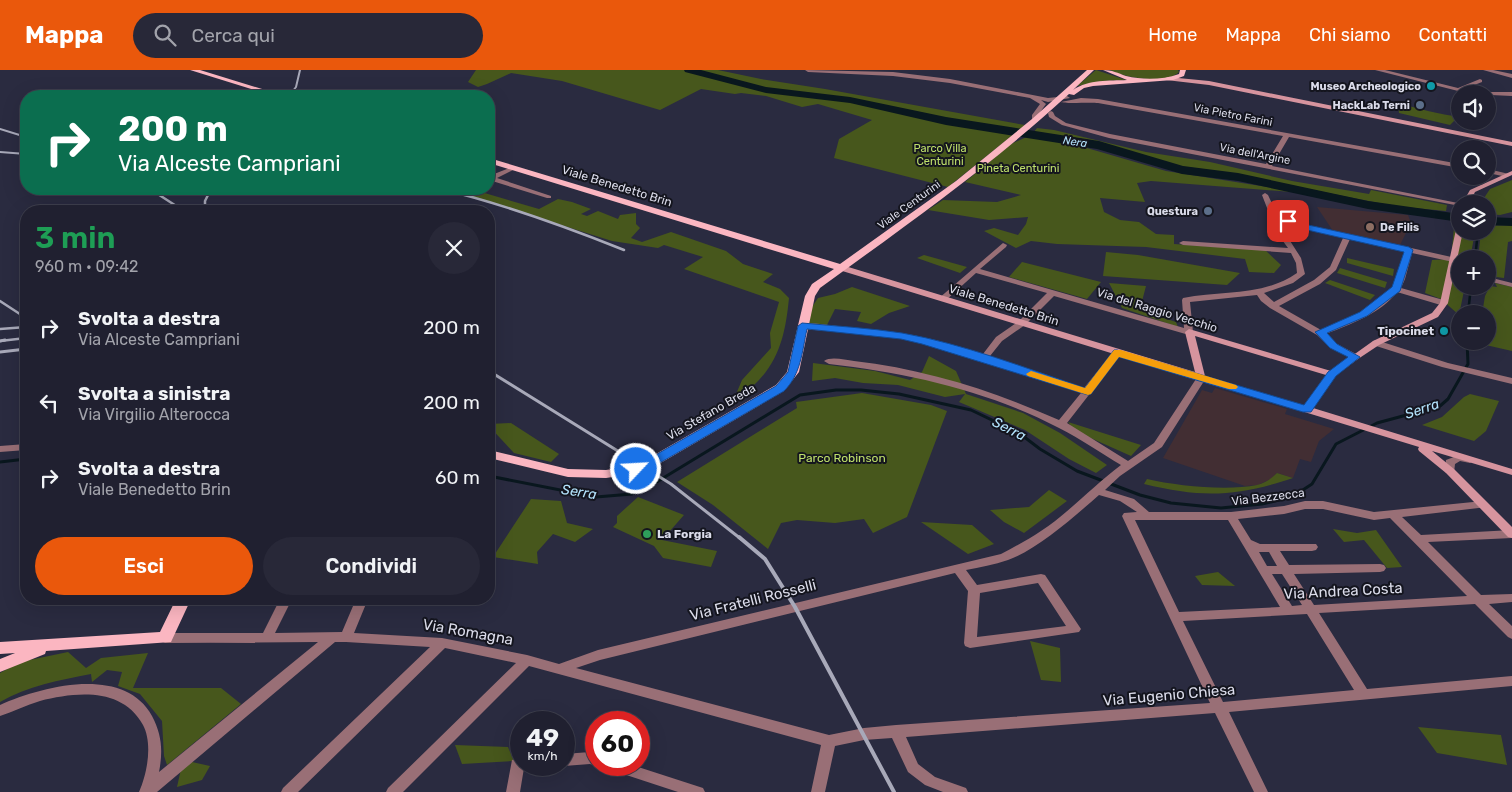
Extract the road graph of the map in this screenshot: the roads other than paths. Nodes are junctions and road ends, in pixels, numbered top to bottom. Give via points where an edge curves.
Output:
1 (194, 70) edge
2 (808, 70) edge
3 (1091, 70) edge
4 (1106, 70) edge
5 (1378, 70) edge
6 (1486, 70) edge
7 (1183, 71) edge
8 (1493, 72) junction
9 (1512, 76) edge
10 (1154, 80) junction
11 (1168, 80) junction
12 (1467, 85) edge
13 (1072, 86) junction
14 (1082, 87) junction
15 (1451, 87) edge
16 (261, 90) edge
17 (1496, 94) edge
18 (1512, 94) edge
19 (1025, 95) junction
20 (1496, 98) edge
21 (1063, 100) junction
22 (1098, 101) junction
23 (1512, 102) edge
24 (1051, 113) junction
25 (1035, 121) junction
26 (1287, 135) junction
27 (1512, 140) edge
28 (1512, 144) edge
29 (495, 162) edge
30 (1451, 163) edge
31 (1268, 166) junction
32 (514, 168) junction
33 (1496, 172) edge
34 (1509, 174) edge
35 (495, 176) edge
36 (495, 180) edge
37 (1265, 195) dead end
38 (1470, 195) edge
39 (549, 197) dead end
40 (1451, 202) edge
41 (1273, 213) junction
42 (1282, 228) junction
43 (1297, 230) junction
44 (1347, 237) junction
45 (1287, 240) junction
46 (1183, 242) dead end
47 (1003, 245) dead end
48 (1409, 250) junction
49 (1293, 251) junction
50 (1451, 259) edge
51 (842, 268) junction
52 (975, 270) junction
53 (1496, 281) edge
54 (1451, 285) edge
55 (1512, 285) edge
56 (1396, 289) junction
57 (1259, 291) junction
58 (1053, 292) junction
59 (942, 299) junction
60 (1276, 303) junction
61 (1444, 303) junction
62 (1022, 323) junction
63 (802, 326) junction
64 (1189, 332) junction
65 (1320, 332) junction
66 (1376, 343) junction
67 (1117, 353) junction
68 (1355, 357) junction
69 (984, 358) junction
70 (829, 361) dead end
71 (1332, 374) junction
72 (1201, 378) junction
73 (1512, 381) edge
74 (1088, 392) junction
75 (1307, 409) junction
76 (1061, 424) junction
77 (1411, 442) junction
78 (20, 447) edge
79 (0, 449) edge
80 (495, 455) edge
81 (1473, 461) junction
82 (1128, 465) junction
83 (1450, 471) junction
84 (1512, 472) edge
85 (1097, 489) junction
86 (1483, 505) junction
87 (1394, 515) junction
88 (1146, 516) junction
89 (1231, 516) junction
90 (1512, 534) edge
91 (1418, 539) junction
92 (1248, 543) junction
93 (1312, 547) dead end
94 (1272, 548) junction
95 (958, 568) junction
96 (1380, 568) dead end
97 (1285, 569) junction
98 (1264, 570) junction
99 (974, 590) junction
100 (1512, 598) edge
101 (1478, 600) junction
102 (180, 605) edge
103 (283, 605) edge
104 (359, 605) edge
105 (1310, 609) junction
106 (1288, 610) junction
107 (1175, 617) junction
108 (1512, 634) edge
109 (267, 637) junction
110 (346, 637) junction
111 (165, 638) junction
112 (331, 638) junction
113 (442, 643) junction
114 (61, 645) junction
115 (0, 648) edge
116 (527, 660) junction
117 (0, 666) edge
118 (558, 669) junction
119 (1512, 681) edge
120 (1364, 695) junction
121 (1219, 707) junction
122 (0, 711) edge
123 (896, 731) junction
124 (829, 741) junction
125 (516, 776) edge
126 (648, 776) edge
127 (147, 791) edge
128 (288, 792) edge
129 (393, 792) edge
130 (514, 792) edge
131 (698, 792) edge
132 (818, 792) edge
133 (961, 792) edge
134 (1261, 792) edge

1 - 16 main road
2 - 19 street via 910,76
3 - 13 main road, Viale Centurini
4 - 10 main road via 1127,78
5 - 15 street
6 - 8 street
7 - 11 main road
7 - 27 street via 1202,78
8 - 9 street
8 - 12 street
10 - 11 main road
10 - 14 main road, Viale Centurini
11 - 28 street via 1209,83
13 - 19 street via 1054,95
13 - 21 main road, Viale Centurini
14 - 21 main road, Viale Centurini
14 - 22 street via 1083,95
17 - 18 street
19 - 21 street, Via Pietro Farini
19 - 25 street via 1043,104 1035,115
20 - 23 street
21 - 22 street, Via Pietro Farini
21 - 24 main road, Viale Centurini
21 - 25 main road, Viale Centurini
22 - 26 street, Via Pietro Farini
24 - 25 main road, Viale Centurini
24 - 31 street, Via dell'Argine via 1056,121 1077,128
25 - 51 main road, Viale Centurini via 959,183
26 - 30 street, Via Pietro Farini
26 - 31 street
29 - 32 main road, Viale Benedetto Brin
31 - 40 street, Via dell'Argine
32 - 35 street
32 - 51 main road, Viale Benedetto Brin
33 - 34 street
34 - 38 street via 1472,191
36 - 39 street
37 - 41 street
41 - 42 street via 1274,222
41 - 43 street
42 - 43 street via 1285,224
42 - 45 street via 1281,233
43 - 44 street
43 - 45 street
44 - 48 street
44 - 60 street via 1333,268 1317,282
45 - 49 street
46 - 49 street
47 - 52 street
48 - 50 street
48 - 56 street
49 - 57 street via 1301,274 1294,280
51 - 59 street, Viale Benedetto Brin
51 - 63 main road, Via Stefano Breda via 812,291
52 - 58 street, Via del Raggio Vecchio
52 - 59 street
53 - 55 street
54 - 61 street
56 - 61 street
56 - 65 street via 1361,316
57 - 60 street via 1264,299
57 - 64 street via 1186,300
58 - 62 street
58 - 64 street, Via del Raggio Vecchio
59 - 62 street, Viale Benedetto Brin
60 - 65 street
61 - 66 street via 1434,315
62 - 67 street, Viale Benedetto Brin
62 - 69 street via 999,339
63 - 69 street via 901,336
63 - 80 main road, Via Stefano Breda via 793,372 780,388 647,466 626,473 576,475
64 - 71 street, Via del Raggio Vecchio
64 - 72 street
65 - 68 street via 1334,346
66 - 68 street
66 - 73 street via 1445,365
67 - 72 street, Viale Benedetto Brin
67 - 74 street
68 - 71 street
69 - 74 street
70 - 76 street via 894,368 936,379 980,392
71 - 75 street
72 - 75 street, Viale Benedetto Brin
72 - 82 street, Via Fratelli Rosselli via 1158,445
74 - 76 street
75 - 77 street, Viale Benedetto Brin
76 - 82 street
77 - 81 street, Viale Benedetto Brin
77 - 83 street
78 - 79 street
81 - 83 street via 1459,458 1450,462
81 - 84 street, Viale Benedetto Brin
82 - 85 street, Via Fratelli Rosselli
83 - 86 street
85 - 88 street via 1142,508
85 - 95 street, Via Fratelli Rosselli via 1069,516 1005,557
86 - 87 street, Via Bezzecca
86 - 90 street
87 - 89 street, Via Bezzecca via 1374,516 1314,505
87 - 91 street
88 - 89 street, Via Bezzecca
88 - 107 street, Via Bezzecca via 1128,516
89 - 92 street
90 - 91 street
91 - 101 street
92 - 94 street via 1258,548
92 - 98 street
93 - 94 street
94 - 97 street
95 - 99 street
95 - 118 street, Via Fratelli Rosselli via 607,653
96 - 97 street
97 - 98 street
97 - 105 street
98 - 106 street
99 - 99 street via 970,643 1074,629 1041,578
100 - 101 street, Via Andrea Costa
101 - 105 street, Via Andrea Costa
101 - 108 street
102 - 111 main road
103 - 109 street
104 - 110 street
105 - 106 street, Via Andrea Costa
105 - 120 street
106 - 107 street, Via Andrea Costa
107 - 121 street
109 - 111 street, Via Romagna
109 - 112 street, Via Romagna
110 - 112 street, Via Romagna
110 - 113 street, Via Romagna
111 - 114 main road, Via Romagna
112 - 127 street
113 - 116 street, Via Romagna
113 - 128 street
114 - 115 main road, Via Romagna
114 - 117 main road, Via Romagna
116 - 118 street, Via Romagna
116 - 129 street
118 - 124 street, Via Romagna
119 - 120 street, Via Eugenio Chiesa
120 - 121 street, Via Eugenio Chiesa
121 - 123 street, Via Eugenio Chiesa
121 - 134 street
122 - 127 street via 35,696 67,690 94,688 121,696 142,708 153,729 155,754
123 - 124 street, Via Eugenio Chiesa
123 - 133 street via 913,768 930,781
124 - 132 street
125 - 130 street
126 - 131 street

